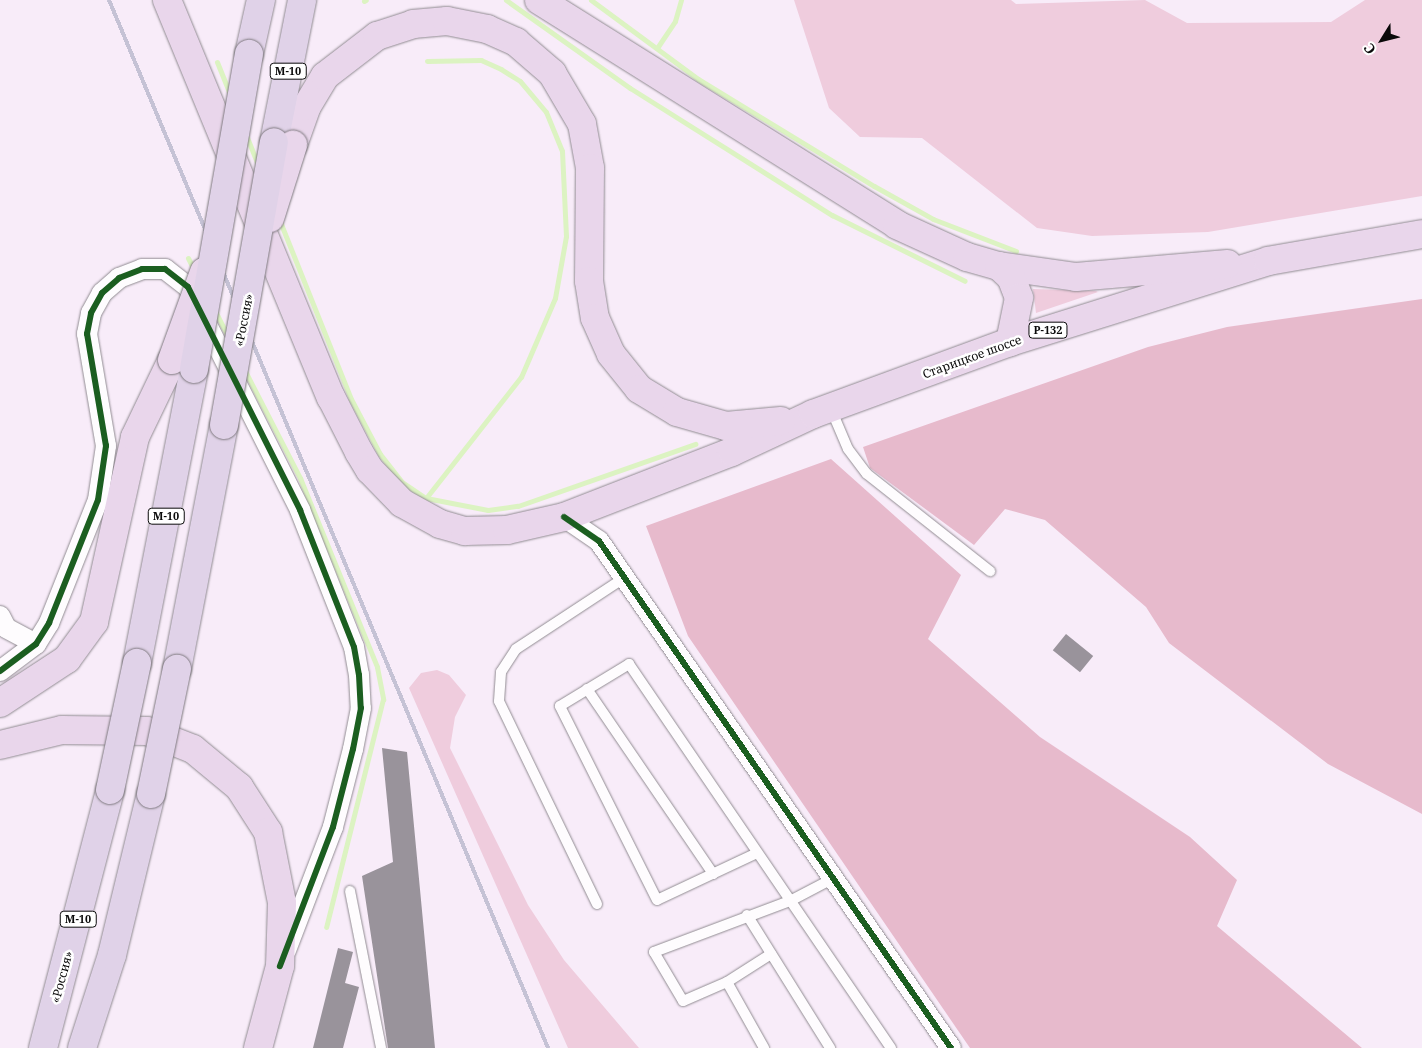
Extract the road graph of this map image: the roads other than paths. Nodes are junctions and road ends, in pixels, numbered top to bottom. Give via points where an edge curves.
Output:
1 (167, 0) edge
2 (262, 0) edge
3 (302, 0) edge
4 (539, 0) edge
5 (283, 144) junction
6 (1422, 234) edge
7 (1268, 261) junction
8 (999, 266) junction
9 (1010, 342) junction
10 (183, 365) junction
11 (822, 411) junction
12 (564, 517) junction
13 (990, 571) dead end
14 (624, 578) junction
15 (0, 616) edge
16 (36, 644) junction
17 (0, 671) edge
18 (588, 689) junction
19 (0, 703) edge
20 (0, 745) edge
21 (757, 853) junction
22 (713, 874) junction
23 (830, 880) junction
24 (350, 891) dead end
25 (790, 901) junction
26 (597, 904) dead end
27 (747, 915) junction
28 (771, 954) junction
29 (280, 966) junction
30 (727, 982) junction
31 (92, 1018) junction
32 (43, 1048) edge
33 (82, 1048) edge
34 (94, 1048) edge
35 (258, 1048) edge
36 (381, 1048) edge
37 (764, 1048) edge
38 (830, 1048) edge
39 (890, 1048) edge
40 (951, 1048) edge

1 - 12 main road, Старицкое шоссе via 327,389 370,470 402,503 455,528 506,530
2 - 10 highway, М-10, bridge via 249,54 216,240
3 - 5 highway, «Россия» / М-10
4 - 8 main road via 897,225
5 - 11 main road via 325,76 377,36 413,24 447,21 487,29 516,42 552,72 580,119 590,168 591,296 599,330 621,368 658,402 710,424 756,424
5 - 31 highway, «Россия» / М-10, bridge via 253,272 151,794
6 - 7 main road, Старицкое шоссе / Р-132
7 - 8 main road via 1095,278
7 - 9 main road, Старицкое шоссе / Р-132
8 - 9 main road via 1011,278 1019,298
9 - 11 main road, Старицкое шоссе / Р-132
10 - 19 main road via 135,437 94,622 67,659
10 - 32 highway, «Россия» / М-10, bridge via 136,663 110,790
11 - 12 main road, Старицкое шоссе / Р-132 via 732,452
11 - 13 lane via 867,474
12 - 14 street via 599,541
14 - 23 street
14 - 26 lane via 516,648 501,672 499,701
15 - 16 street via 6,628
16 - 17 street
16 - 29 street via 77,558 105,468 102,418 87,334 91,312 102,293 119,278 142,269 165,269 188,286 300,510 351,639 359,675 356,733 333,827
18 - 21 lane via 629,664
18 - 22 lane
18 - 22 lane via 560,706 657,900
20 - 29 main road via 62,730 125,728 170,740 212,761 239,787 268,832 282,903
21 - 22 lane
21 - 25 lane
23 - 25 lane
23 - 40 street
24 - 36 lane
25 - 27 lane
25 - 39 lane
27 - 28 lane
27 - 30 lane via 654,952 683,1001
28 - 30 lane
28 - 38 lane
29 - 35 main road
30 - 37 lane
31 - 33 highway, М-10
31 - 34 main road

